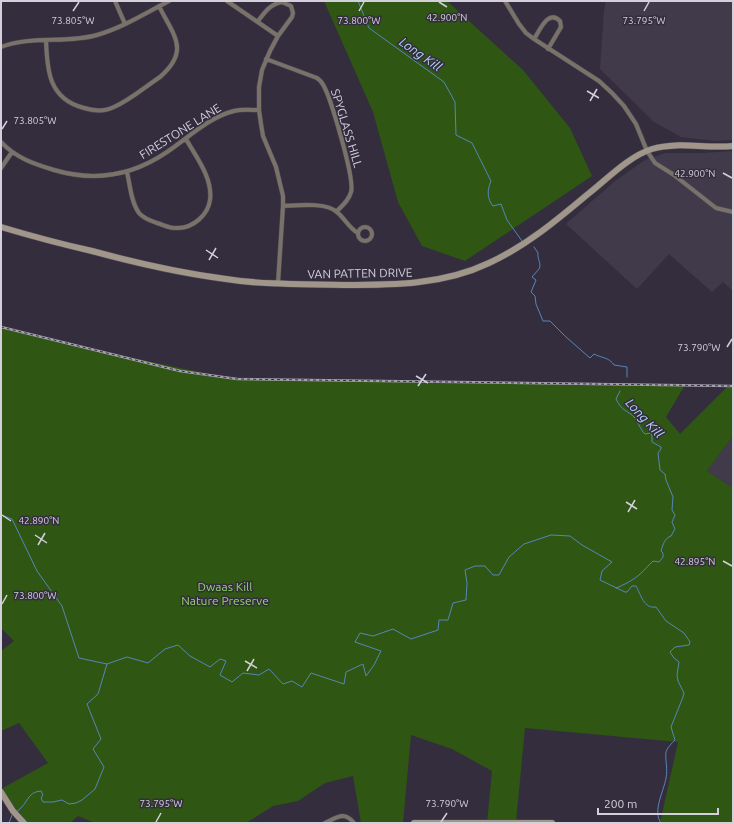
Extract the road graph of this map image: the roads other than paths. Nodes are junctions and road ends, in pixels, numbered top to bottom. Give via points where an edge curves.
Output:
1 (115, 1) edge
2 (169, 1) edge
3 (227, 1) edge
4 (505, 1) edge
5 (159, 6) junction
6 (258, 21) junction
7 (125, 24) junction
8 (278, 36) junction
9 (534, 39) junction
10 (46, 40) junction
11 (1, 47) edge
12 (548, 49) junction
13 (266, 59) junction
14 (259, 110) junction
15 (186, 139) junction
16 (1, 142) edge
17 (733, 146) edge
18 (647, 150) junction
19 (12, 152) junction
20 (1, 168) edge
21 (127, 172) junction
22 (283, 206) junction
23 (337, 211) junction
24 (733, 212) edge
25 (1, 228) edge
26 (358, 233) dead end
27 (278, 283) junction
28 (1, 792) edge
29 (24, 823) edge
30 (325, 823) edge
31 (354, 823) edge
32 (414, 823) edge
33 (552, 823) edge

1 - 7 street
2 - 5 street
3 - 6 street
4 - 9 street via 519,24
5 - 7 street
5 - 10 street via 178,47 174,62 160,77 114,107 104,110 80,107 57,92 49,75
6 - 8 street
6 - 8 street via 270,6 287,3 291,6 292,17
7 - 10 street via 97,35
8 - 13 street
9 - 12 street
9 - 12 street via 547,19 556,17 561,27
10 - 11 street via 18,42
12 - 18 street via 612,92 636,124
13 - 14 street via 259,88
13 - 23 street, SPYGLASS HILL via 314,77 325,88 352,184 348,199
14 - 15 street, FIRESTONE LANE via 227,113
14 - 22 street via 263,136 276,167
15 - 21 street, FIRESTONE LANE via 144,166
15 - 21 street via 202,165 210,193 209,205 192,225 177,229 153,222 141,215
16 - 19 street, FIRESTONE LANE
17 - 18 street, VAN PATTEN DRIVE via 721,148 675,145
18 - 24 street via 655,163 674,174 709,203 716,208
18 - 27 street, VAN PATTEN DRIVE via 629,161 522,246 466,272 436,280 390,285
19 - 20 street
19 - 21 street, FIRESTONE LANE via 35,164 66,173 89,176
22 - 23 street via 323,206
22 - 27 street
23 - 26 street
25 - 27 street, VAN PATTEN DRIVE via 156,268 227,280
28 - 29 street
30 - 31 street via 345,816
32 - 33 street

